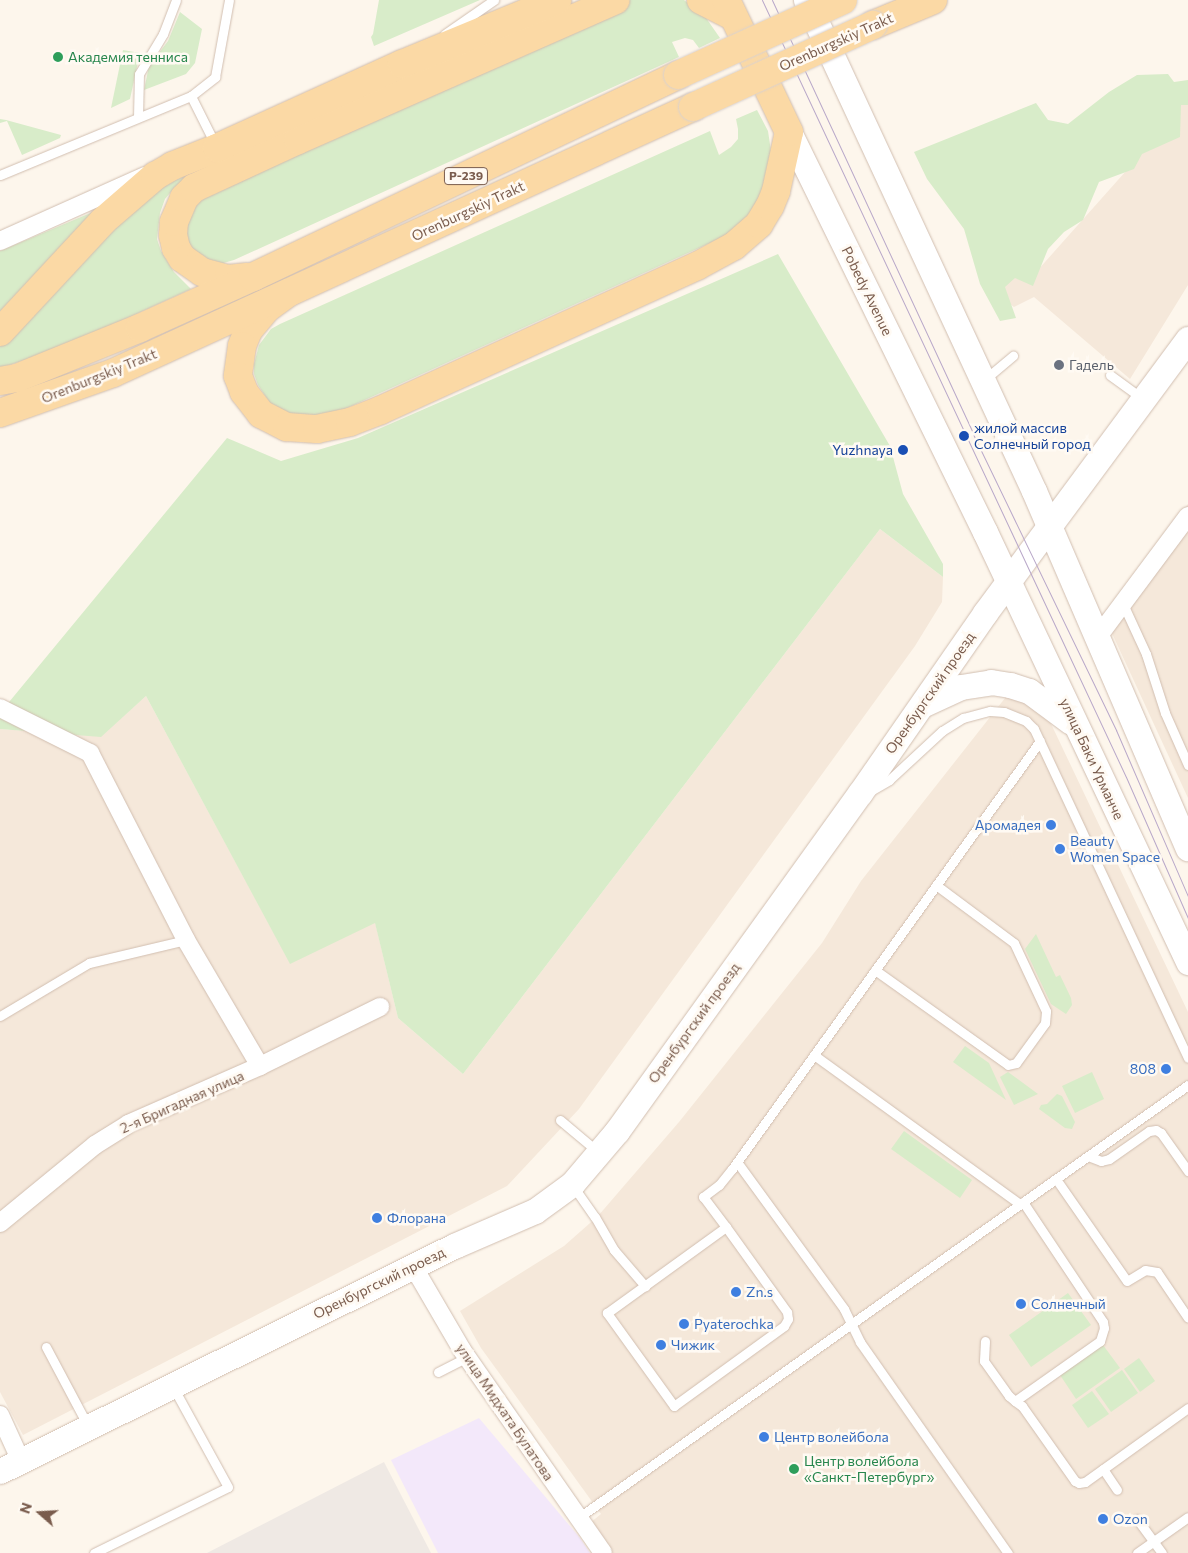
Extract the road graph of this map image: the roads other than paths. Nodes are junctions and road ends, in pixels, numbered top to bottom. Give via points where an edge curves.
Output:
1 (176, 0) edge
2 (229, 0) edge
3 (494, 0) edge
4 (557, 0) edge
5 (615, 0) edge
6 (701, 0) edge
7 (806, 0) edge
8 (843, 0) edge
9 (933, 0) edge
10 (729, 8) edge
11 (402, 64) junction
12 (191, 96) junction
13 (138, 116) junction
14 (789, 132) junction
15 (217, 148) junction
16 (172, 166) junction
17 (0, 175) edge
18 (0, 241) edge
19 (253, 277) junction
20 (288, 294) junction
21 (0, 332) edge
22 (1188, 339) edge
23 (1013, 356) dead end
24 (1110, 375) dead end
25 (0, 381) edge
26 (982, 381) junction
27 (1144, 399) junction
28 (0, 413) edge
29 (1188, 516) edge
30 (1050, 527) junction
31 (1008, 583) junction
32 (1123, 604) junction
33 (1097, 638) junction
34 (920, 706) junction
35 (0, 708) edge
36 (1076, 725) junction
37 (1040, 741) junction
38 (1188, 765) edge
39 (860, 793) junction
40 (1188, 848) edge
41 (936, 886) junction
42 (186, 940) junction
43 (1188, 962) edge
44 (875, 970) junction
45 (380, 1008) dead end
46 (0, 1016) edge
47 (814, 1055) junction
48 (1188, 1058) edge
49 (260, 1066) junction
50 (1188, 1085) edge
51 (560, 1120) dead end
52 (600, 1153) junction
53 (1088, 1156) junction
54 (738, 1162) junction
55 (1188, 1171) edge
56 (1056, 1179) junction
57 (572, 1184) junction
58 (1022, 1203) junction
59 (0, 1223) edge
60 (726, 1227) junction
61 (413, 1266) junction
62 (645, 1286) junction
63 (1188, 1318) edge
64 (851, 1324) junction
65 (985, 1342) dead end
66 (46, 1347) dead end
67 (467, 1357) junction
68 (438, 1372) dead end
69 (172, 1384) junction
70 (1015, 1401) junction
71 (1188, 1408) edge
72 (0, 1415) edge
73 (89, 1428) junction
74 (11, 1466) edge
75 (1103, 1470) junction
76 (1117, 1490) dead end
77 (1188, 1517) edge
78 (578, 1518) junction
79 (1138, 1518) dead end
80 (1154, 1541) junction
81 (94, 1553) edge
82 (603, 1553) edge
83 (1008, 1553) edge
84 (1137, 1553) edge
85 (1162, 1553) edge

1 - 13 lane via 163,34 139,74
2 - 12 lane via 216,77
3 - 11 lane
4 - 11 main road
5 - 19 main road via 194,188 184,198 174,222 173,235 182,258 214,277
6 - 10 main road
7 - 26 main road
8 - 19 main road, Р-239, bridge
9 - 20 main road, Orenburgskiy Trakt / Р-239, bridge
10 - 14 main road, Pobedy Avenue
11 - 15 main road
12 - 13 lane
12 - 15 lane
13 - 17 lane
14 - 20 main road via 770,206 759,224 734,246 698,266 350,422 317,429 287,427 261,414 244,392 238,376 248,331 267,308
14 - 31 main road, Pobedy Avenue
15 - 16 main road
16 - 18 street
16 - 21 main road via 155,176 103,221
19 - 25 main road, Р-239 via 140,328 17,378
20 - 28 main road, Orenburgskiy Trakt / Р-239 via 113,373
22 - 27 main road, Оренбургский проезд
23 - 26 lane
24 - 27 lane
26 - 30 main road
27 - 30 main road, Оренбургский проезд
29 - 32 street
30 - 31 main road, Оренбургский проезд
30 - 33 main road
31 - 34 main road, Оренбургский проезд
31 - 36 main road, улица Баки Урманче
32 - 33 street
32 - 38 lane via 1146,654 1164,713
33 - 40 main road
34 - 36 main road via 961,687 991,682 1029,691
34 - 39 main road, Оренбургский проезд
35 - 42 street via 90,752
36 - 43 main road, улица Баки Урманче
37 - 39 lane via 1030,725 1013,714 990,711 974,714 942,730 889,780
37 - 41 lane
37 - 48 lane
39 - 52 main road, Оренбургский проезд
41 - 44 lane
41 - 44 lane via 1016,946 1046,1011 1039,1031 1016,1062 1008,1065
42 - 46 lane via 89,962
42 - 49 street
44 - 47 lane
45 - 49 street, 2-я Бригадная улица
47 - 54 lane
47 - 58 lane
49 - 59 street, 2-я Бригадная улица via 120,1129 95,1144
50 - 53 lane
51 - 52 lane
52 - 57 main road, Оренбургский проезд
53 - 55 lane via 1101,1161 1109,1159 1149,1131 1156,1130
53 - 56 lane
54 - 60 lane via 719,1185 703,1197
54 - 64 lane via 844,1309
56 - 58 lane
56 - 63 lane via 1128,1283 1145,1270 1157,1272
57 - 61 main road, Оренбургский проезд via 535,1211
57 - 62 lane via 614,1250
58 - 64 lane
58 - 70 lane via 1104,1328 1100,1341
60 - 62 lane
60 - 62 lane via 787,1312 788,1319 784,1326 674,1406 606,1314
61 - 67 street, улица Мидхата Булатова
61 - 69 main road, Оренбургский проезд
64 - 78 lane
64 - 83 lane via 860,1342
65 - 70 lane via 984,1361
66 - 73 lane
67 - 68 lane
67 - 78 street, улица Мидхата Булатова
69 - 73 main road, Оренбургский проезд
69 - 81 lane via 228,1487
70 - 75 lane via 1022,1406 1077,1482 1085,1482
71 - 75 lane
72 - 74 street
73 - 74 main road, Оренбургский проезд
75 - 76 lane
77 - 80 lane
78 - 82 street, улица Мидхата Булатова
79 - 80 lane
80 - 84 lane
80 - 85 lane

